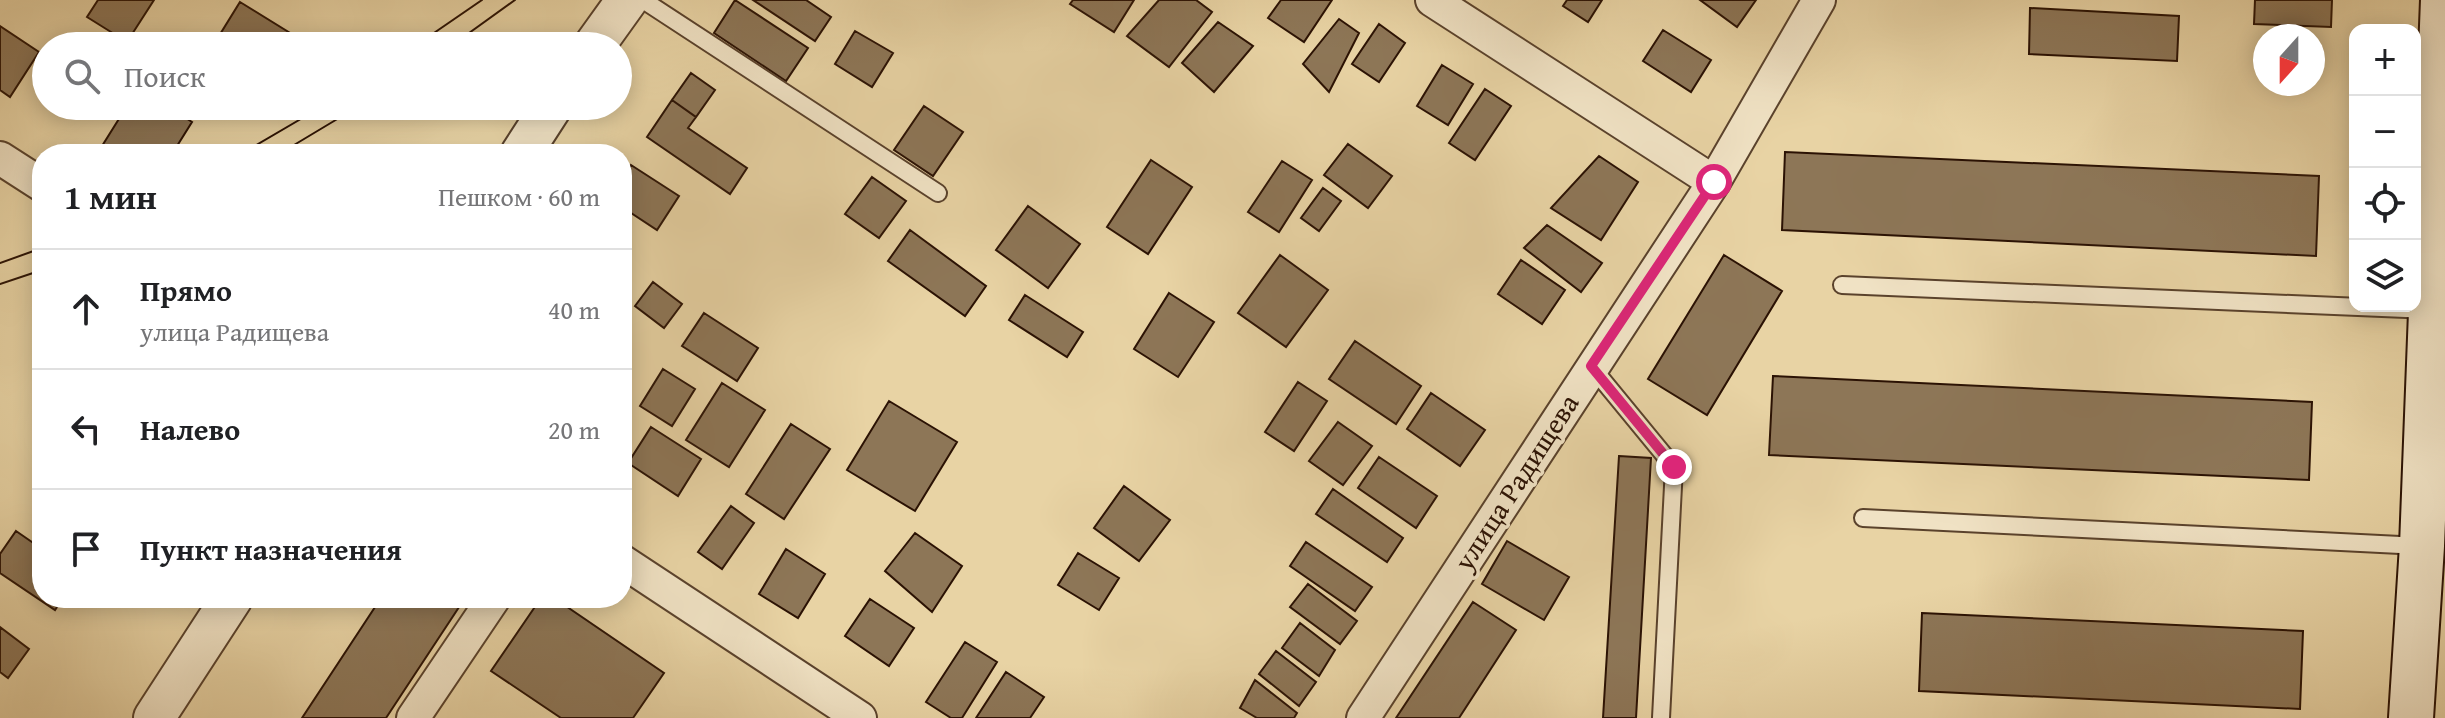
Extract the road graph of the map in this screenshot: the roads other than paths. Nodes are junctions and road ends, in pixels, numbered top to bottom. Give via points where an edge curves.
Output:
1 (627, 0) edge
2 (643, 0) edge
3 (1432, 0) edge
4 (1819, 0) edge
5 (2443, 0) edge
6 (604, 32) edge
7 (543, 120) edge
8 (527, 144) edge
9 (0, 158) edge
10 (32, 179) edge
11 (1714, 182) junction
12 (938, 193) dead end
13 (1842, 285) dead end
14 (2432, 311) junction
15 (1591, 366) junction
16 (1863, 518) dead end
17 (2422, 546) junction
18 (632, 568) edge
19 (226, 608) edge
20 (487, 608) edge
21 (154, 718) edge
22 (413, 718) edge
23 (860, 718) edge
24 (1363, 718) edge
25 (1661, 718) edge
26 (2411, 718) edge

1 - 6 street
2 - 12 lane
3 - 11 street
4 - 11 street, улица Радищева
5 - 14 main road
7 - 8 street
9 - 10 street
11 - 15 street, улица Радищева
13 - 14 lane
14 - 17 main road
15 - 24 street, улица Радищева
15 - 25 lane via 1674,467
16 - 17 lane
17 - 26 main road
18 - 23 street
19 - 21 street
20 - 22 street

